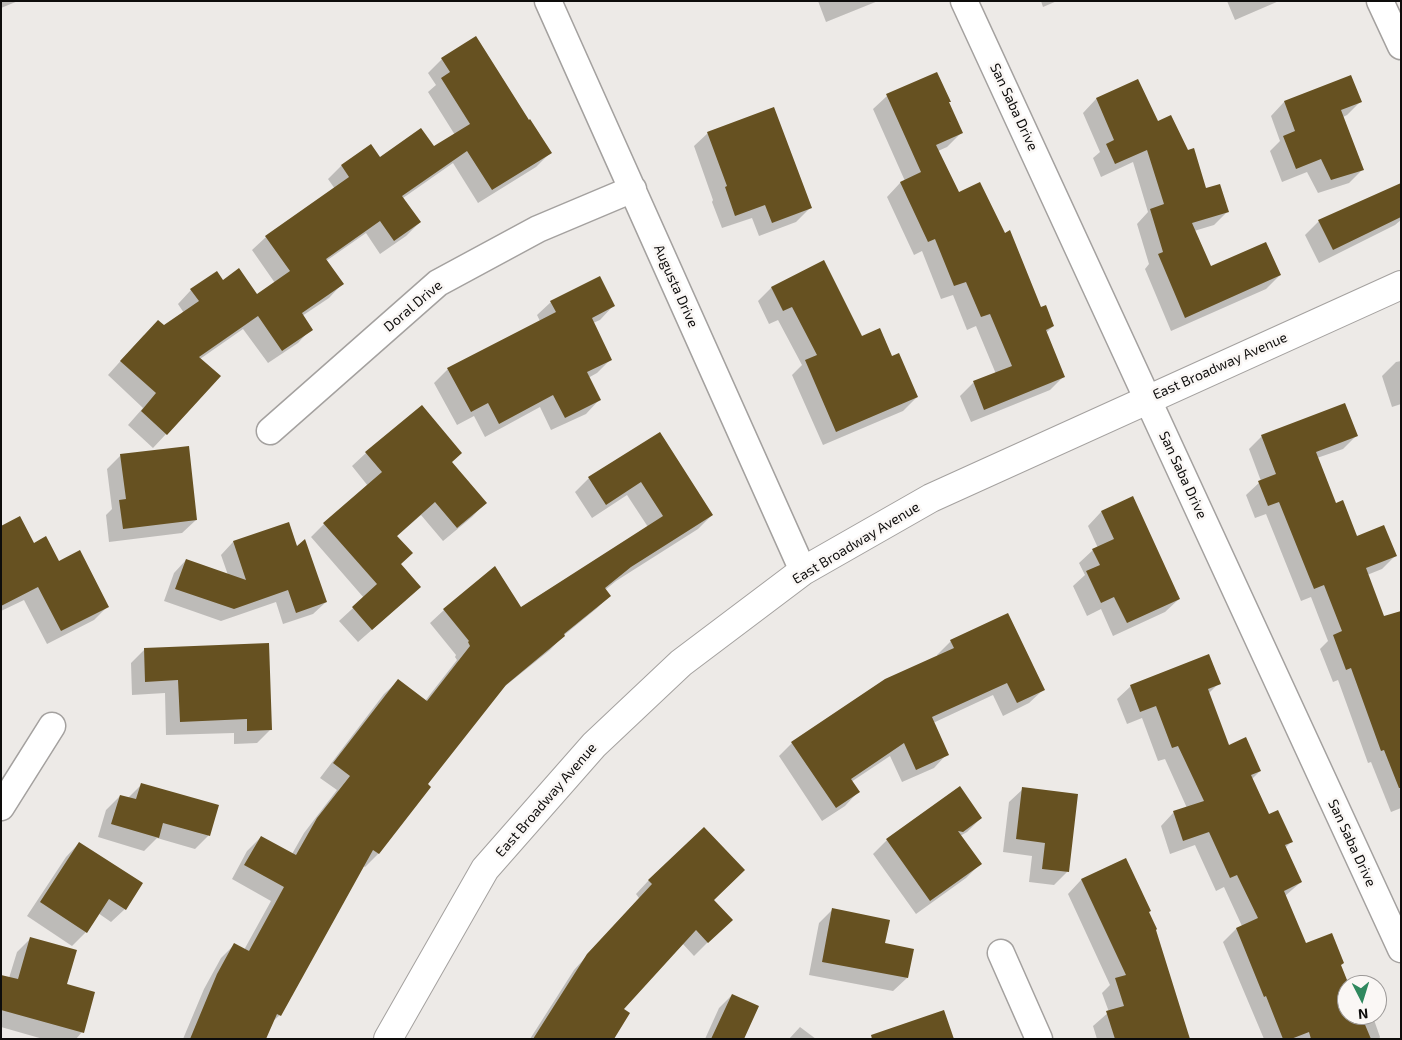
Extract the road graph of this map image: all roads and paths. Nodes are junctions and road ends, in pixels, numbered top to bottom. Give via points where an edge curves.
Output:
1 (548, 1) edge
2 (964, 1) edge
3 (1380, 1) edge
4 (1401, 46) edge
5 (633, 189) junction
6 (1401, 285) edge
7 (1148, 399) junction
8 (270, 431) dead end
9 (803, 571) junction
10 (52, 726) dead end
11 (1, 807) edge
12 (1401, 949) edge
13 (1001, 953) dead end
14 (388, 1039) edge
15 (1039, 1039) edge

1 - 5 street, Augusta Drive
2 - 7 street, San Saba Drive
3 - 4 street
5 - 8 street, Doral Drive via 538,229 438,283
5 - 9 street, Augusta Drive
6 - 7 street, East Broadway Avenue
7 - 9 street, East Broadway Avenue via 931,498
7 - 12 street, San Saba Drive
9 - 14 street, East Broadway Avenue via 681,663 594,745 485,869
10 - 11 street
13 - 15 street

